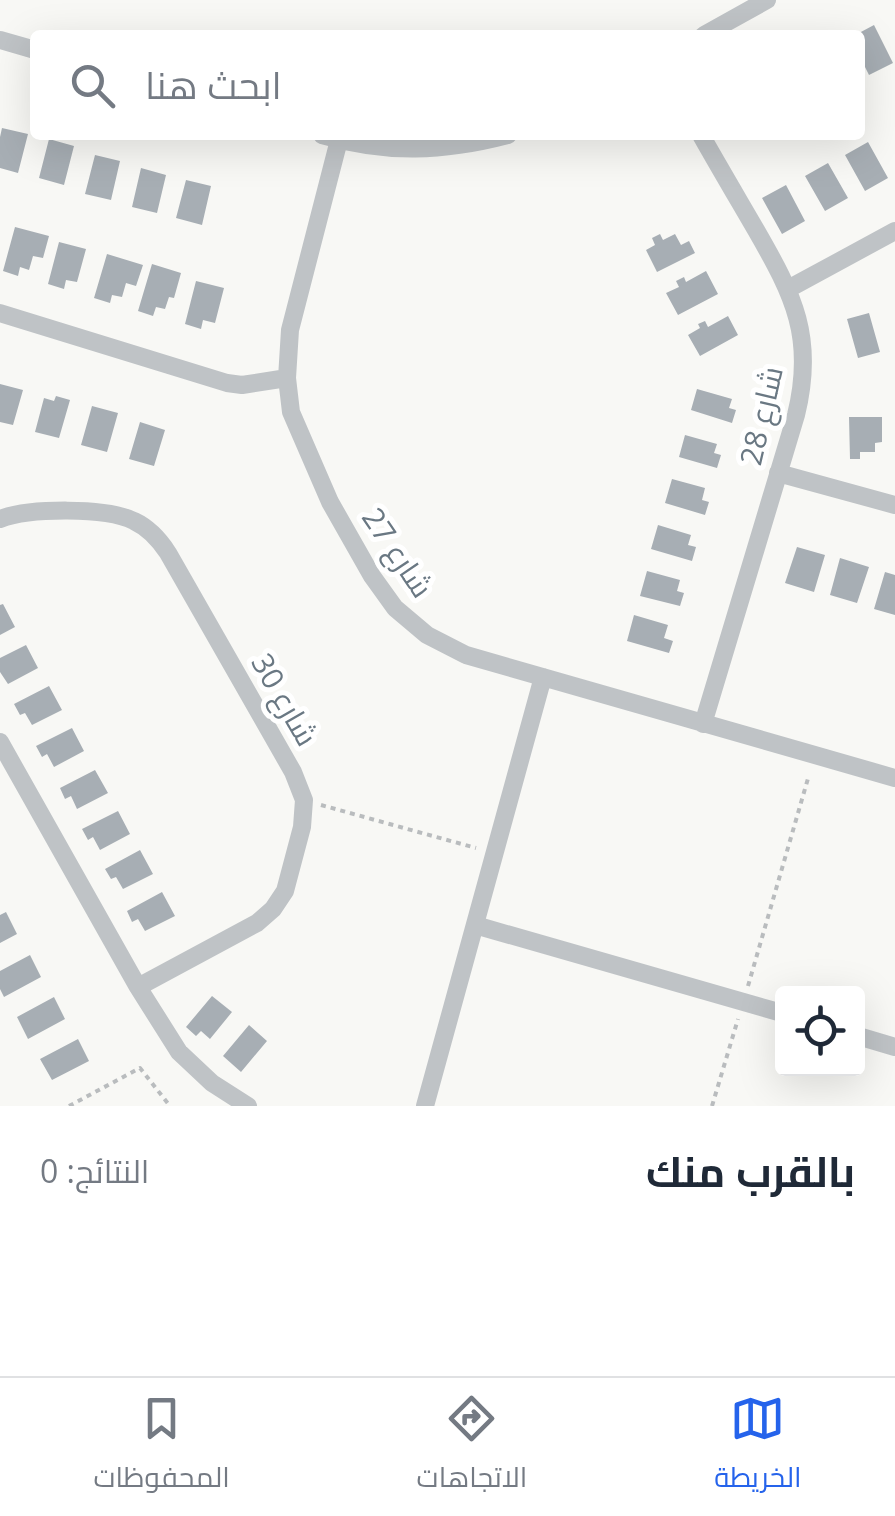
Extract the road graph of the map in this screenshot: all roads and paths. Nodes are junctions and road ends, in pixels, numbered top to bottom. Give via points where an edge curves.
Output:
1 (767, 0) edge
2 (713, 30) edge
3 (0, 40) edge
4 (30, 49) edge
5 (329, 140) edge
6 (346, 140) edge
7 (488, 140) edge
8 (704, 140) edge
9 (895, 231) edge
10 (788, 290) junction
11 (0, 313) edge
12 (287, 378) junction
13 (778, 473) junction
14 (895, 505) edge
15 (0, 519) edge
16 (544, 678) junction
17 (703, 724) junction
18 (0, 742) edge
19 (815, 756) junction
20 (895, 778) edge
21 (304, 800) junction
22 (495, 853) junction
23 (475, 925) junction
24 (138, 987) junction
25 (744, 1001) junction
26 (775, 1011) edge
27 (865, 1038) edge
28 (895, 1047) edge
29 (69, 1106) edge
30 (170, 1106) edge
31 (248, 1106) edge
32 (425, 1106) edge
33 (712, 1106) edge

1 - 2 street
3 - 4 street
5 - 12 street, شارع 27
6 - 7 street via 427,150
8 - 10 street, شارع 28
9 - 10 street
10 - 13 street, شارع 28 via 801,330 804,376
11 - 12 street via 226,383
12 - 16 street, شارع 27 via 290,412 330,502 395,608 446,646
13 - 14 street
13 - 17 street, شارع 28
15 - 21 street, شارع 30 via 36,511 112,514 154,534
16 - 17 street, شارع 27
16 - 22 street
17 - 19 street, شارع 27
18 - 24 street
19 - 20 street, شارع 27
19 - 25 path
21 - 22 path
21 - 24 street via 289,881 274,909
22 - 23 street
23 - 25 street
23 - 32 street
24 - 31 street via 179,1052
25 - 26 street
25 - 33 path
27 - 28 street
29 - 30 path via 140,1068

